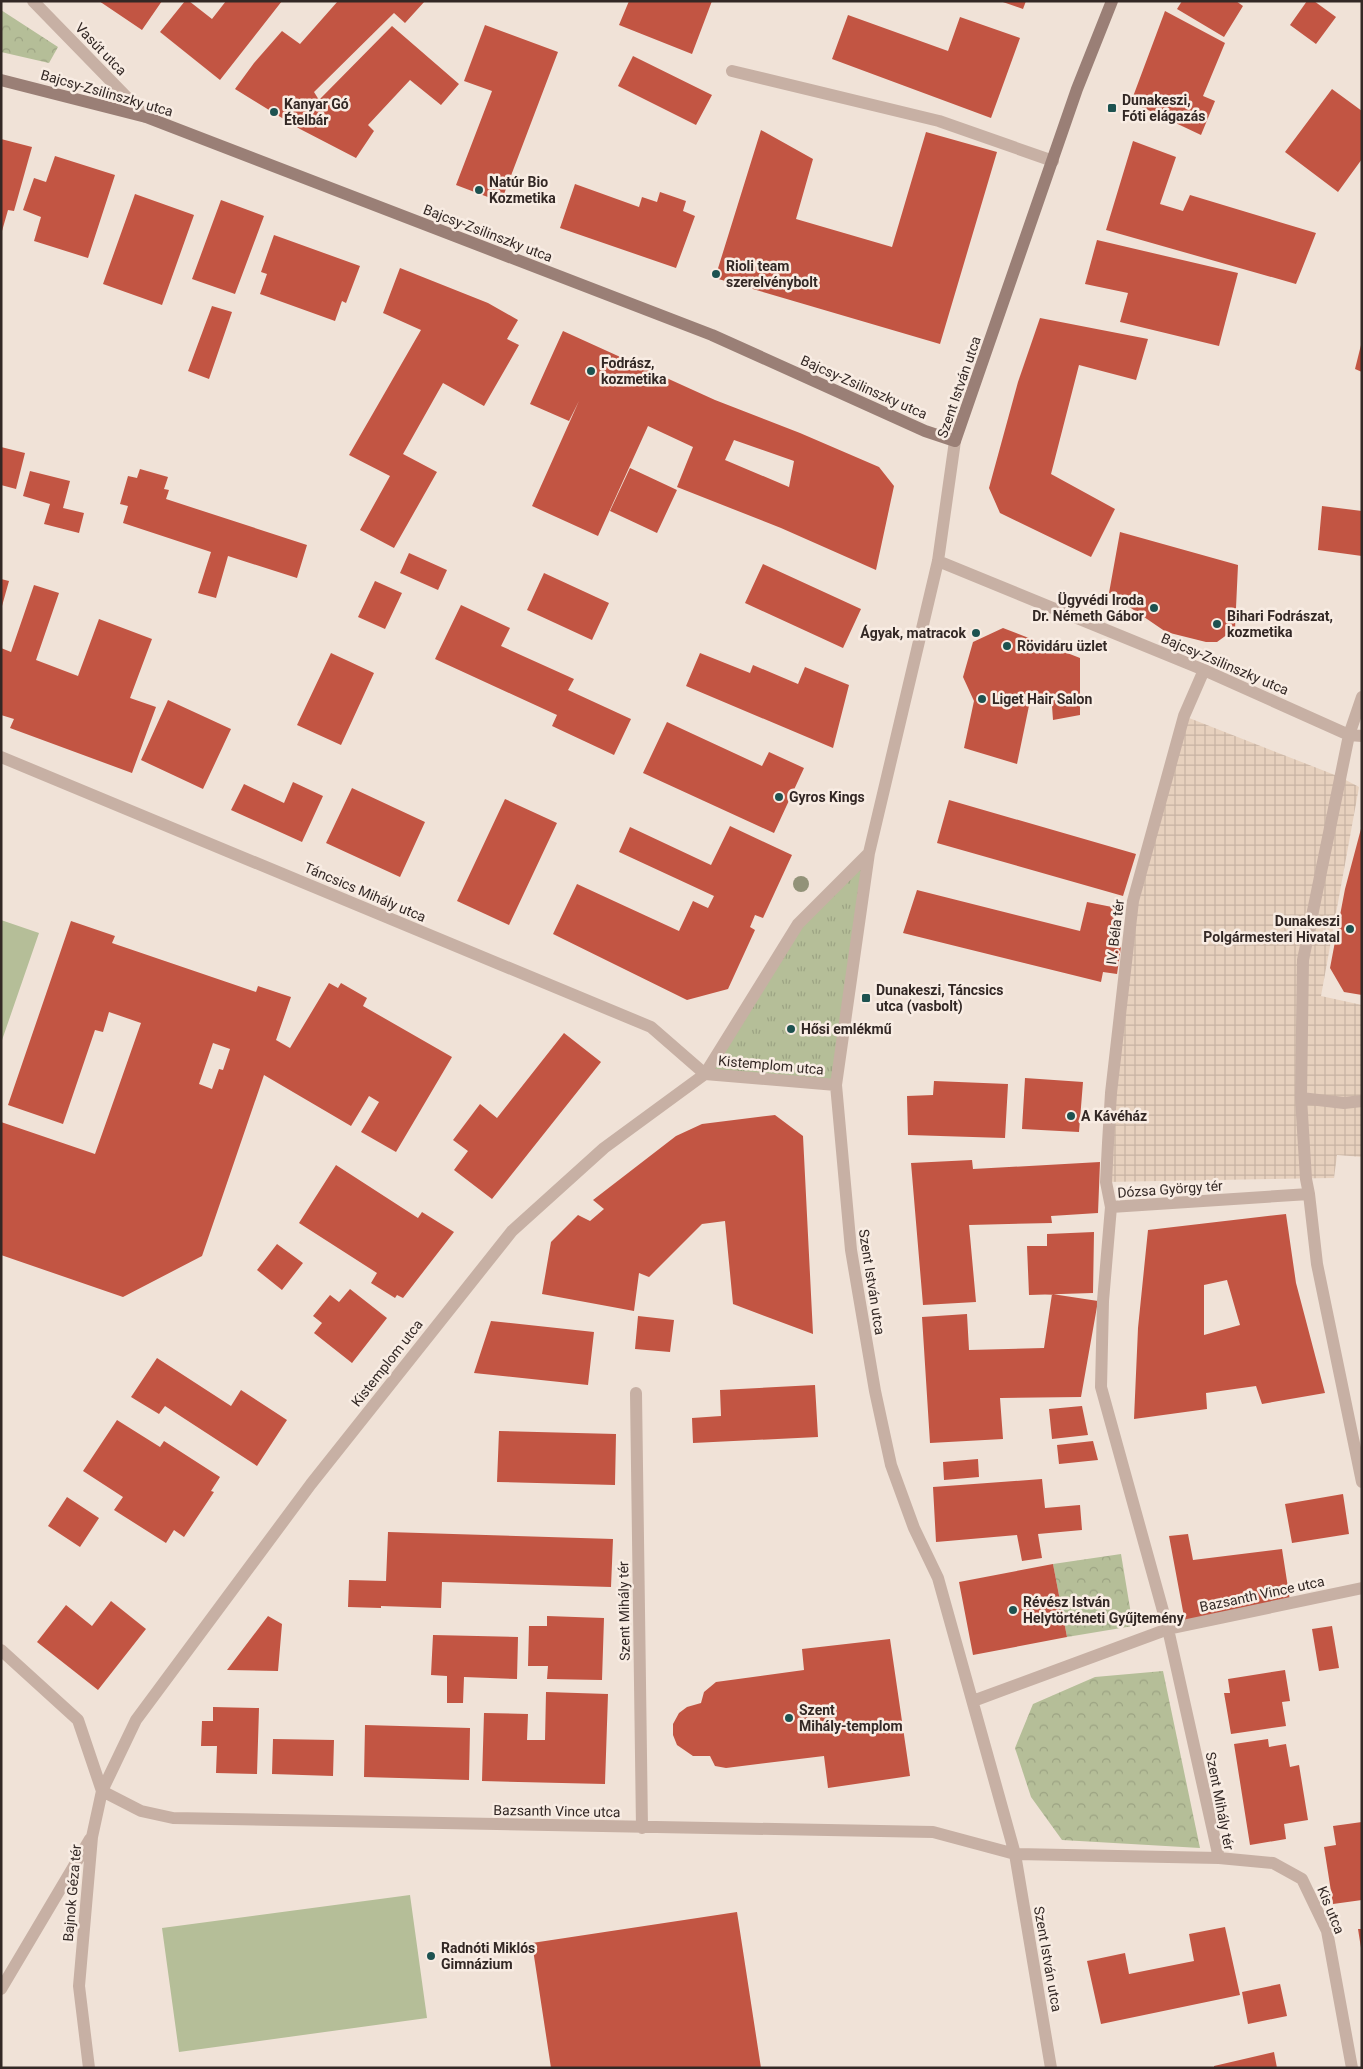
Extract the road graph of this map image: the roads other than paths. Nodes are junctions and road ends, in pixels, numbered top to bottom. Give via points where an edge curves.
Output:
1 (33, 1) edge
2 (1112, 1) edge
3 (732, 71) dead end
4 (1, 80) edge
5 (146, 117) junction
6 (1053, 161) junction
7 (955, 442) junction
8 (938, 561) junction
9 (1204, 670) junction
10 (1362, 697) edge
11 (1356, 735) edge
12 (1, 757) edge
13 (869, 853) junction
14 (705, 1074) junction
15 (836, 1086) junction
16 (1301, 1098) junction
17 (1362, 1100) edge
18 (1309, 1194) junction
19 (1111, 1207) junction
20 (636, 1393) dead end
21 (1362, 1482) edge
22 (1362, 1588) edge
23 (1168, 1630) junction
24 (1, 1650) edge
25 (973, 1701) junction
26 (102, 1791) junction
27 (642, 1828) junction
28 (92, 1837) junction
29 (1015, 1854) junction
30 (1218, 1858) junction
31 (1, 1989) edge
32 (89, 2068) edge
33 (1051, 2068) edge
34 (1352, 2068) edge

1 - 5 street, Vasút utca
2 - 6 main road, Szent István utca
3 - 6 street via 939,121
4 - 5 main road, Bajcsy-Zsilinszky utca
5 - 7 main road, Bajcsy-Zsilinszky utca via 712,335
6 - 7 main road, Szent István utca
7 - 8 street, Szent István utca
8 - 9 street, Bajcsy-Zsilinszky utca
8 - 13 street, Szent István utca
9 - 11 street, Bajcsy-Zsilinszky utca
9 - 19 street, IV. Béla tér via 1184,716 1133,901 1111,1094 1106,1182
10 - 11 street
11 - 16 street via 1303,960
12 - 14 street, Táncsics Mihály utca via 651,1027
13 - 14 street via 798,924
13 - 15 street, Szent István utca
14 - 15 street, Kistemplom utca
14 - 26 street, Kistemplom utca via 604,1148 512,1231 311,1484 136,1720
15 - 25 street, Szent István utca via 851,1250 891,1465 914,1528 938,1578
16 - 17 street via 1344,1103
16 - 18 street
18 - 19 street, Dózsa György tér
18 - 21 street via 1317,1264
19 - 23 street, Dózsa György tér via 1100,1387
20 - 27 street, Szent Mihály tér
22 - 23 street, Bazsanth Vince utca
23 - 25 street
23 - 30 street, Szent Mihály tér
24 - 26 street via 78,1720
25 - 29 street
26 - 27 street, Bazsanth Vince utca via 141,1811 173,1818
26 - 28 street, Kistemplom utca
27 - 29 street, Bazsanth Vince utca via 933,1832
28 - 31 street, Bajnok Géza tér
28 - 32 street, Bajnok Géza tér via 80,1986
29 - 30 street, Szent Mihály tér
29 - 33 street, Szent István utca
30 - 34 street, Kis utca via 1273,1863 1302,1879 1327,1931

